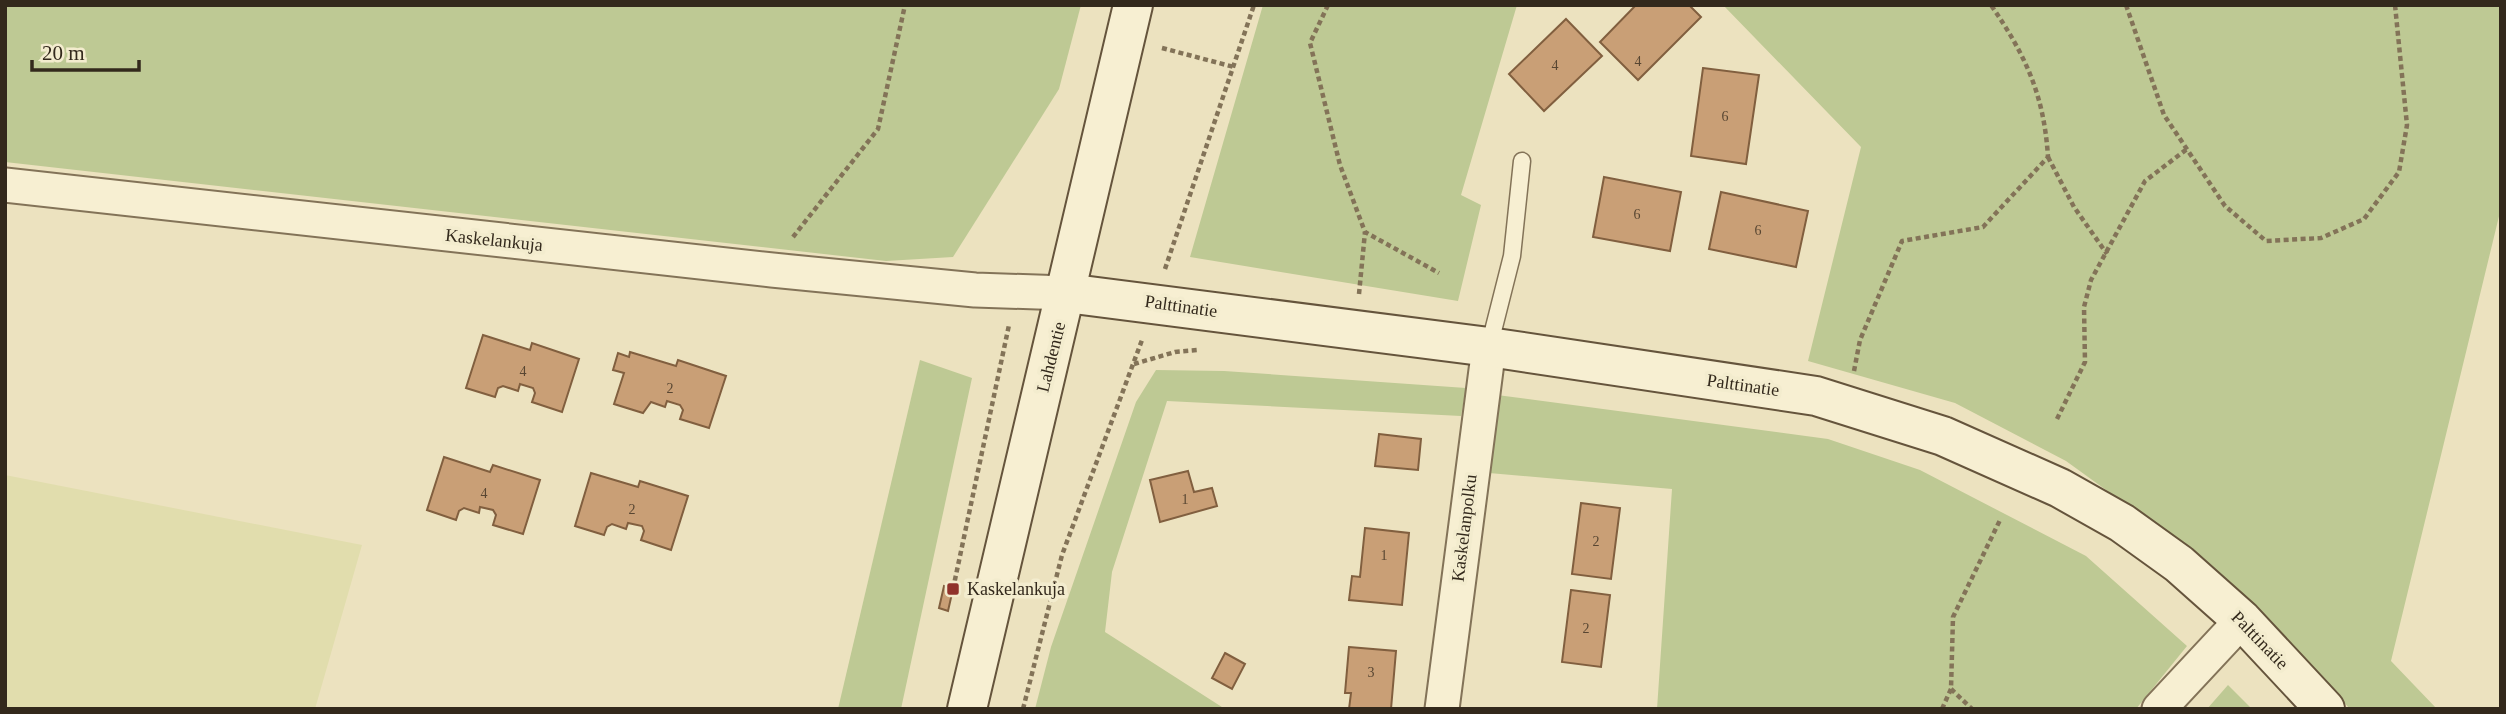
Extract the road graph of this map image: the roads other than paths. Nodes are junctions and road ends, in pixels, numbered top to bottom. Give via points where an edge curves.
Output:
1 (1133, 5) edge
2 (1522, 160) dead end
3 (5, 185) edge
4 (1066, 293) junction
5 (1489, 347) junction
6 (2242, 620) junction
7 (967, 709) edge
8 (1442, 709) edge
9 (2159, 709) edge
10 (2325, 709) edge

1 - 4 street, Lahdentie
2 - 5 lane via 1512,256
3 - 4 street, Kaskelankuja via 772,270 975,290
4 - 5 street, Palttinatie
4 - 7 street, Lahdentie
5 - 6 street, Palttinatie via 1816,396 1943,436 2060,488 2122,523 2170,557
5 - 8 street, Kaskelanpolku
6 - 9 street
6 - 10 street, Palttinatie

